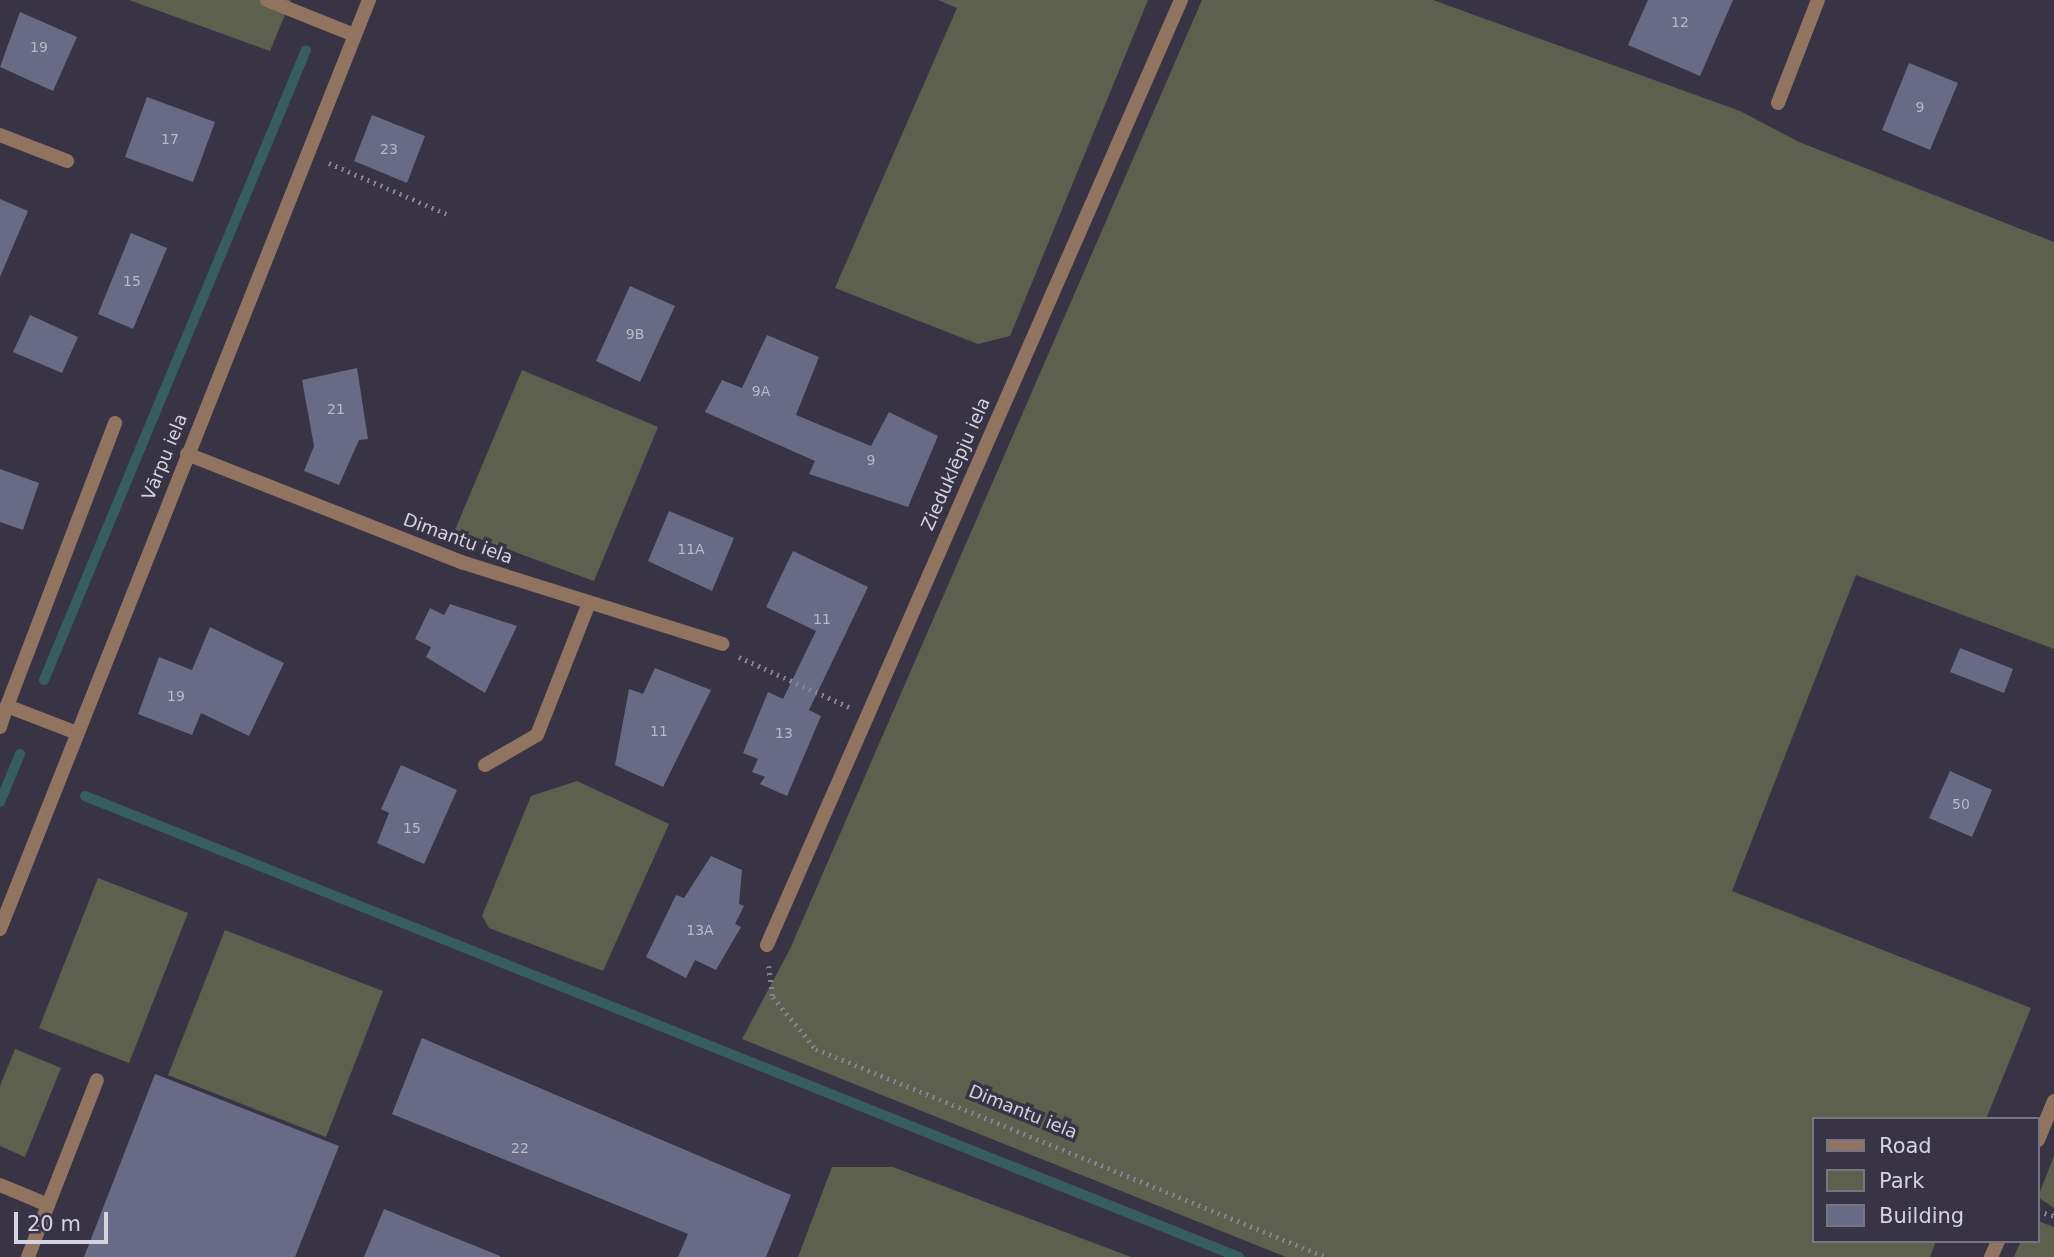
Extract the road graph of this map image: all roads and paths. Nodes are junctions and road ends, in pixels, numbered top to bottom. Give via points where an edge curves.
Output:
1 (267, 0) edge
2 (369, 0) edge
3 (1181, 0) edge
4 (1818, 0) edge
5 (354, 35) junction
6 (1777, 103) dead end
7 (0, 135) edge
8 (308, 153) junction
9 (68, 162) dead end
10 (447, 214) dead end
11 (115, 423) dead end
12 (187, 454) junction
13 (589, 603) junction
14 (722, 643) joint
15 (7, 706) junction
16 (864, 713) junction
17 (0, 727) edge
18 (77, 733) junction
19 (485, 765) dead end
20 (0, 929) edge
21 (766, 945) joint
22 (97, 1080) dead end
23 (2054, 1101) edge
24 (2040, 1135) edge
25 (0, 1185) edge
26 (48, 1205) junction
27 (28, 1257) edge
28 (1326, 1257) edge

1 - 5 street
2 - 5 street, Vārpu iela
3 - 16 street, Zieduklēpju iela
4 - 6 street
5 - 8 street, Vārpu iela
7 - 9 street
8 - 10 path
8 - 12 street, Vārpu iela
11 - 15 street
12 - 13 street, Dimantu iela via 461,562
12 - 18 street, Vārpu iela
13 - 14 street, Dimantu iela
13 - 19 street via 537,735
14 - 16 path via 740,659
15 - 17 street
15 - 18 street
16 - 21 street, Zieduklēpju iela
18 - 20 street, Vārpu iela
21 - 28 path, Dimantu iela via 773,998 816,1049
22 - 26 street
23 - 24 street
25 - 26 street
26 - 27 street

